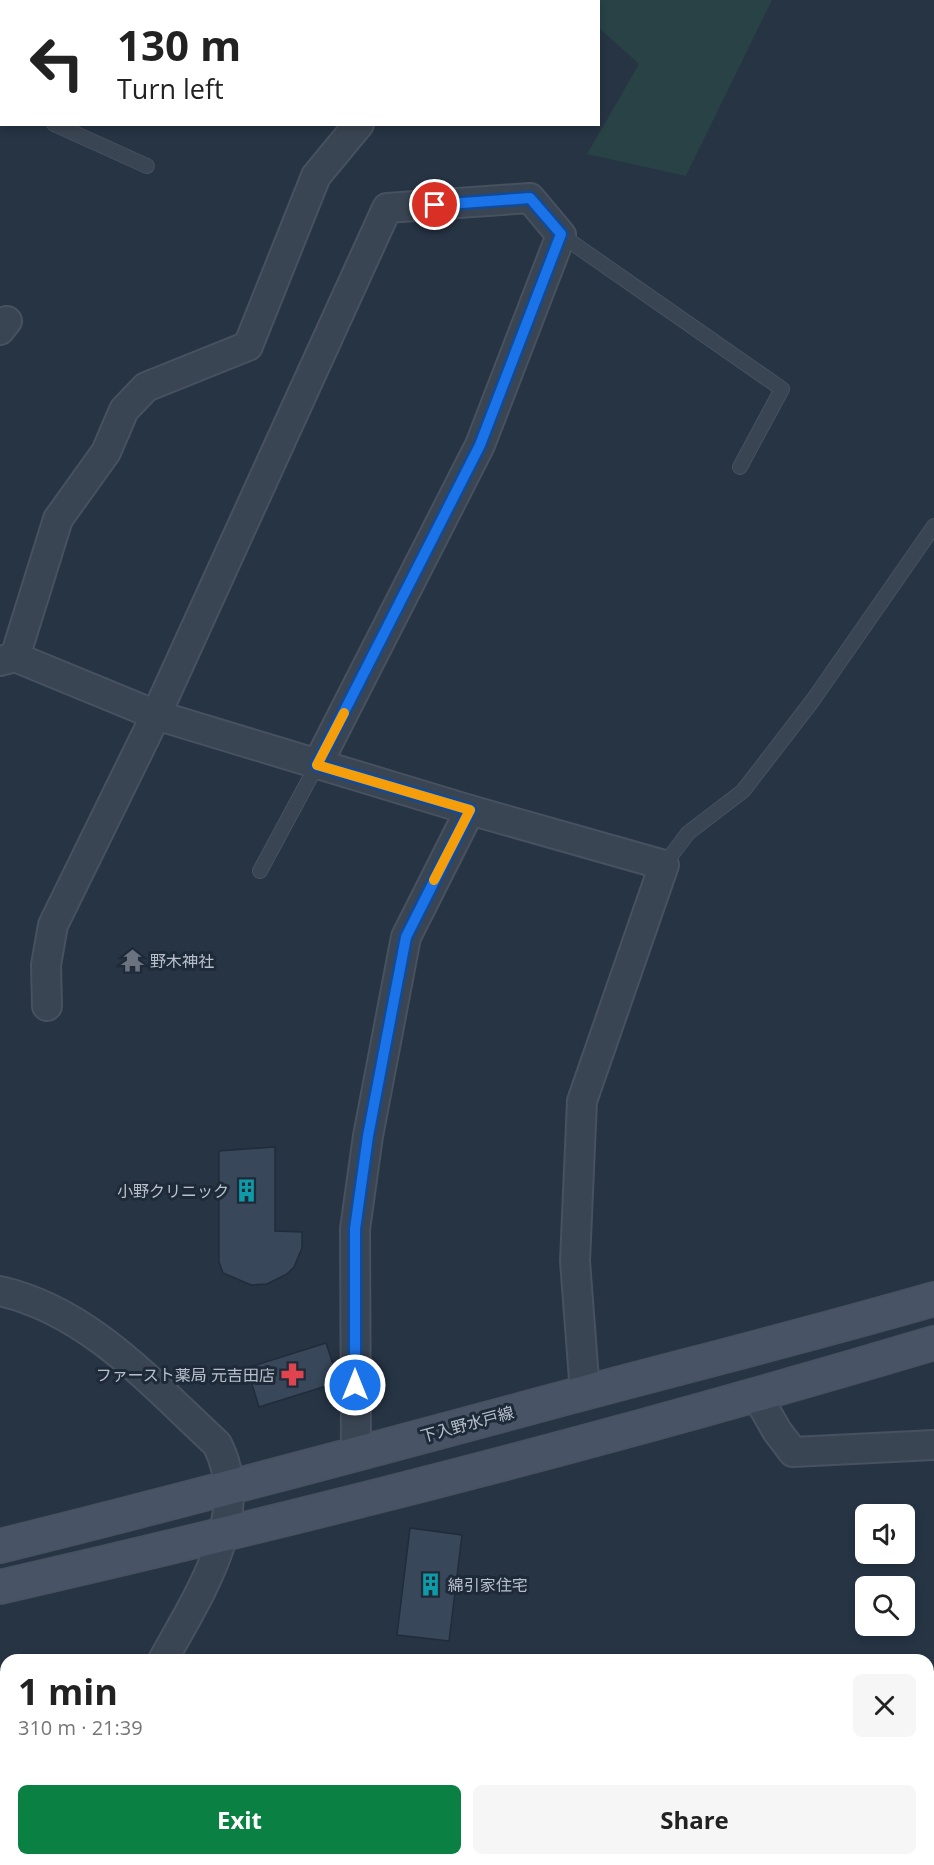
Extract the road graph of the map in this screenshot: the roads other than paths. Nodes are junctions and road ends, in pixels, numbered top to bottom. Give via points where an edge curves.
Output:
1 (58, 126) edge
2 (357, 126) edge
3 (147, 166) dead end
4 (561, 234) junction
5 (740, 467) dead end
6 (934, 526) edge
7 (7, 659) edge
8 (156, 715) junction
9 (317, 765) junction
10 (470, 810) junction
11 (664, 865) junction
12 (260, 870) dead end
13 (47, 1006) dead end
14 (0, 1291) edge
15 (934, 1299) edge
16 (934, 1342) edge
17 (585, 1393) junction
18 (757, 1396) junction
19 (934, 1445) edge
20 (357, 1454) junction
21 (228, 1490) junction
22 (223, 1534) junction
23 (0, 1546) edge
24 (0, 1587) edge
25 (166, 1654) edge

1 - 3 lane
2 - 7 street via 316,176 248,345 146,387 123,410 106,452 58,519
4 - 5 lane via 782,388
4 - 8 street via 530,198 387,208
4 - 9 street via 480,445
6 - 11 lane via 813,700 743,791 688,834
7 - 8 street
8 - 9 street
8 - 13 street via 53,925 46,965
9 - 10 street
9 - 12 lane
10 - 11 street
10 - 20 street via 406,937 368,1136 355,1229
11 - 17 street via 582,1101 575,1261
14 - 21 street via 38,1301 105,1340 217,1444 223,1455
15 - 17 main road, 下入野水戸線
16 - 18 main road
17 - 20 main road, 下入野水戸線
18 - 19 street via 793,1452
18 - 22 main road
20 - 21 main road, 下入野水戸線
21 - 22 street
21 - 23 main road, 下入野水戸線
22 - 24 main road
22 - 25 street via 194,1604

